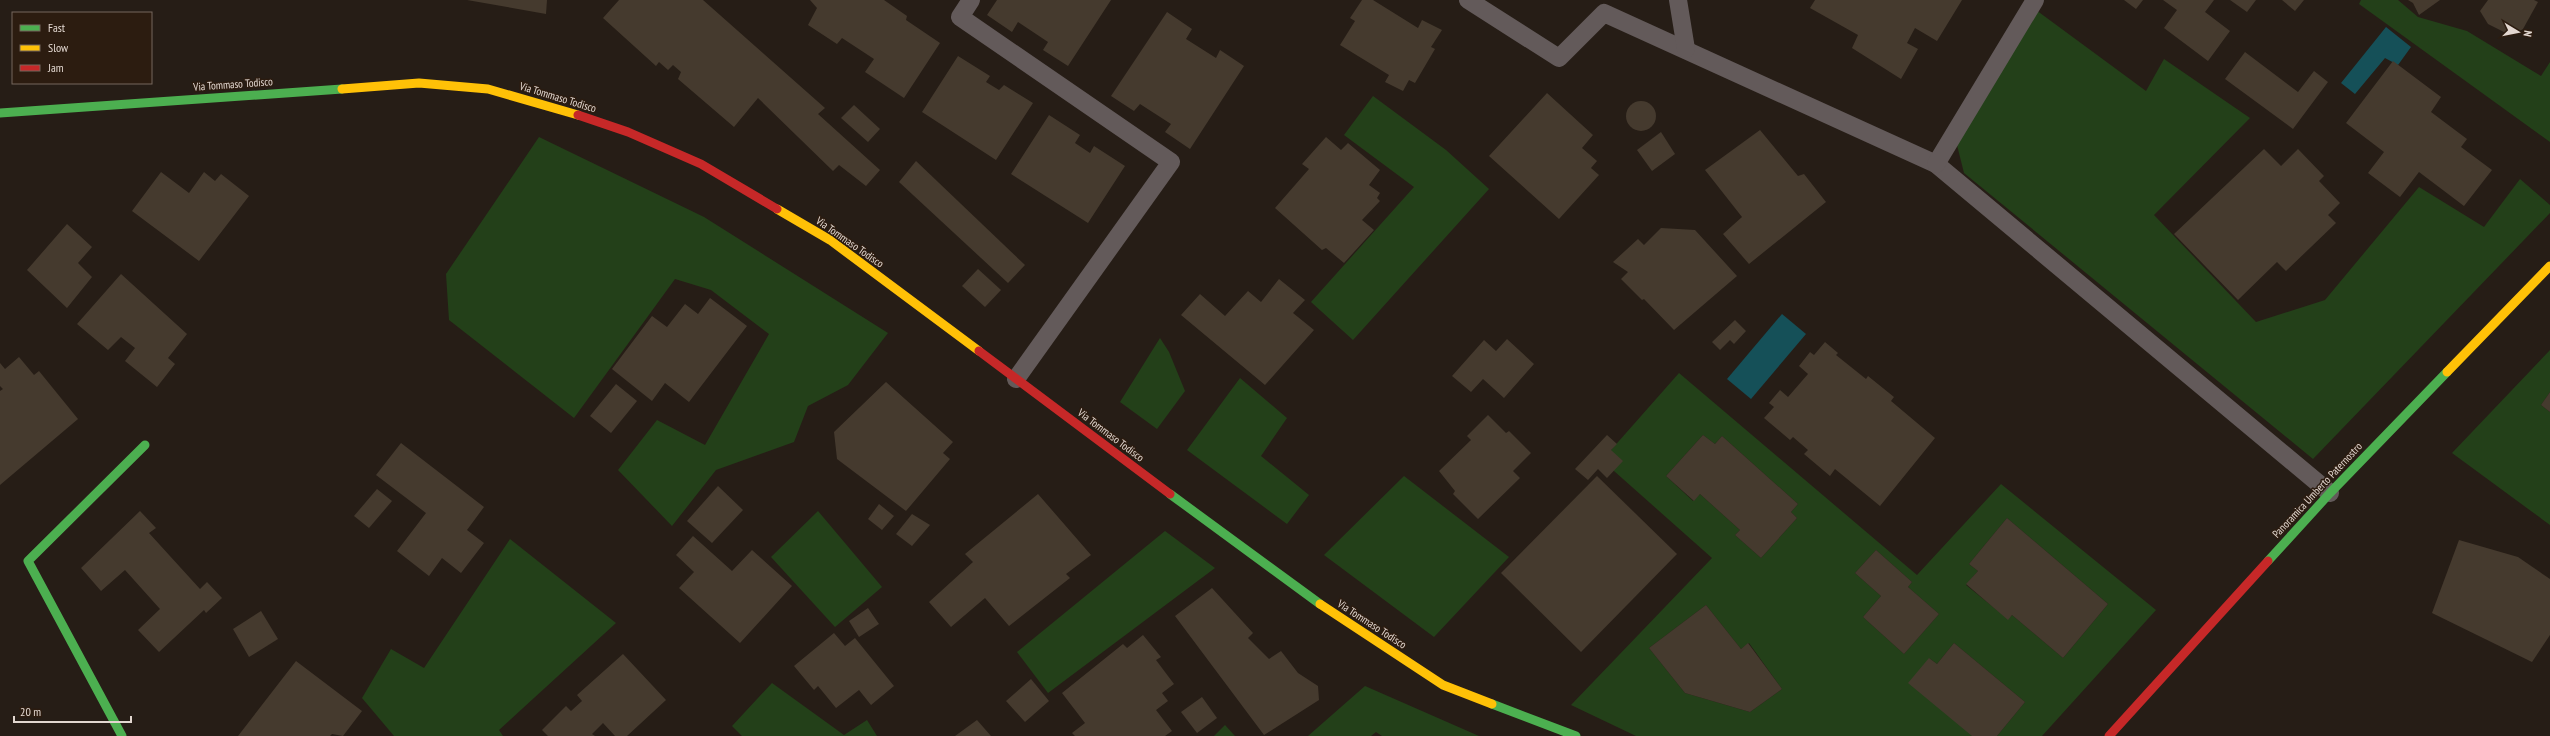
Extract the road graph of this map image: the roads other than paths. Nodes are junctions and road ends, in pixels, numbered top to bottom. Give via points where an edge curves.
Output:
1 (971, 0) edge
2 (1468, 0) edge
3 (1678, 0) edge
4 (2035, 0) edge
5 (1686, 49) junction
6 (0, 113) edge
7 (1936, 164) junction
8 (2550, 266) edge
9 (1016, 379) junction
10 (145, 445) dead end
11 (2330, 493) junction
12 (122, 736) edge
13 (1576, 736) edge
14 (2109, 736) edge

1 - 9 lane via 960,16 1171,162
2 - 5 lane via 1559,58 1604,13
3 - 5 lane
4 - 7 lane
5 - 7 lane
6 - 9 street, Via Tommaso Todisco via 419,83 488,89 554,107 628,132 701,164 830,240
7 - 11 lane
8 - 11 street, Panoramica Umberto Paternostro
9 - 13 street, Via Tommaso Todisco via 1300,592 1443,685
10 - 12 street via 28,561
11 - 14 street, Panoramica Umberto Paternostro

